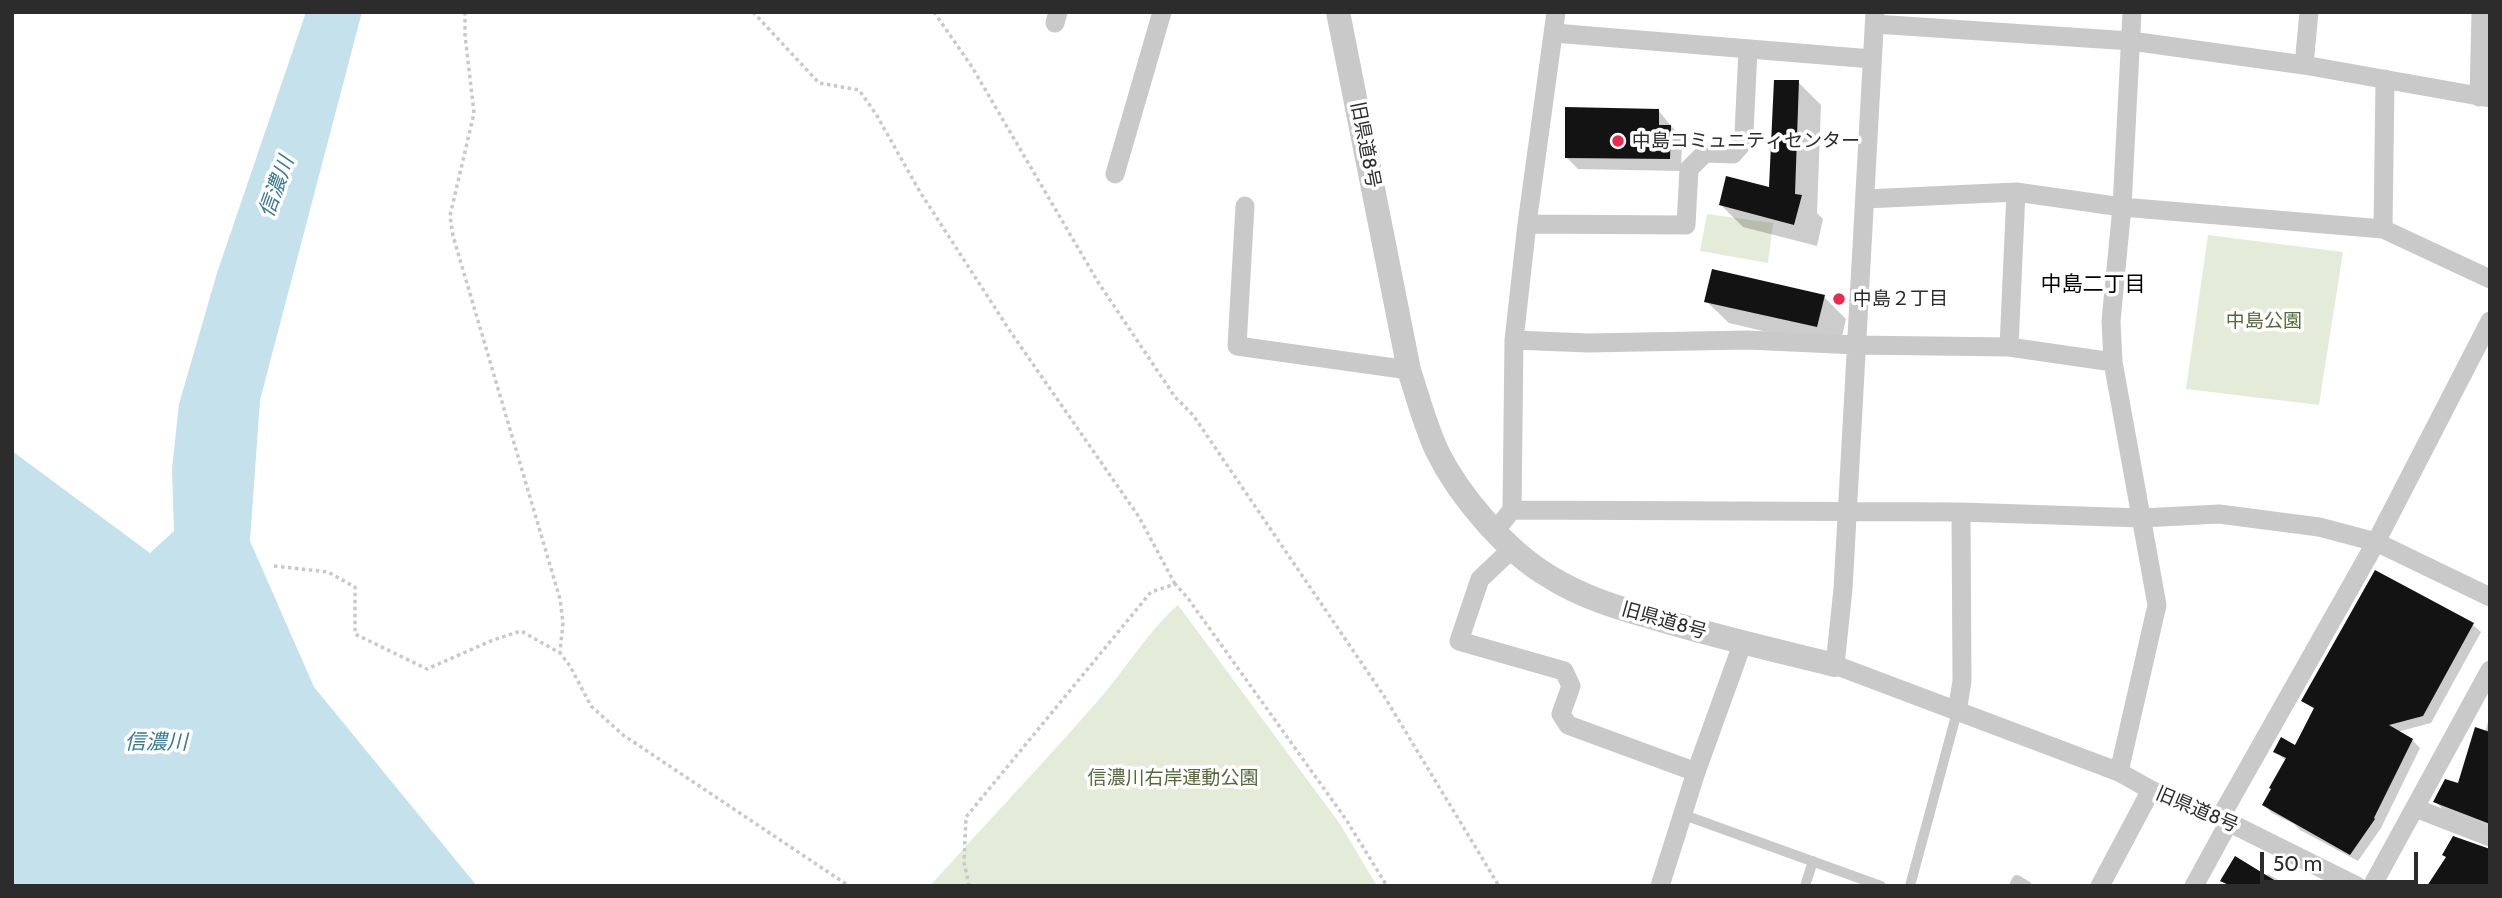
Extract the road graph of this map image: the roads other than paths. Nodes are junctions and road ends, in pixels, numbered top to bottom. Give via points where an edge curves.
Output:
1 (1162, 12) edge
2 (1338, 12) edge
3 (1556, 12) edge
4 (2133, 12) edge
5 (2309, 12) edge
6 (2481, 12) edge
7 (1875, 18) edge
8 (1554, 33) junction
9 (2131, 41) junction
10 (1748, 49) junction
11 (1872, 60) junction
12 (2304, 65) junction
13 (2385, 79) junction
14 (2484, 97) edge
15 (1115, 174) dead end
16 (2016, 192) junction
17 (1865, 199) junction
18 (1245, 205) dead end
19 (2122, 207) junction
20 (1527, 223) junction
21 (2383, 229) junction
22 (2490, 279) edge
23 (2490, 321) edge
24 (1514, 340) junction
25 (1857, 345) junction
26 (2009, 347) junction
27 (2113, 362) junction
28 (1409, 370) junction
29 (1512, 510) junction
30 (1847, 512) junction
31 (1961, 512) junction
32 (2142, 518) junction
33 (1495, 531) junction
34 (2376, 542) junction
35 (1513, 548) junction
36 (2490, 597) edge
37 (1743, 642) junction
38 (1835, 665) junction
39 (2490, 670) edge
40 (1957, 712) junction
41 (1696, 772) junction
42 (2119, 772) junction
43 (2151, 790) junction
44 (2415, 808) junction
45 (1684, 815) junction
46 (2225, 820) junction
47 (2490, 837) edge
48 (1813, 861) junction
49 (1660, 886) edge
50 (1805, 886) edge
51 (1881, 886) edge
52 (1910, 886) edge
53 (2014, 886) edge
54 (2027, 886) edge
55 (2101, 886) edge
56 (2194, 886) edge
57 (2357, 886) edge
58 (2372, 886) edge

1 - 15 street
2 - 28 street, 旧県道8号
3 - 8 street
4 - 9 street
5 - 12 street
6 - 14 street
7 - 9 street
7 - 11 street
8 - 10 street
8 - 20 street
9 - 12 street
9 - 19 street
10 - 11 street
10 - 20 street via 1740,146 1732,154 1705,153 1689,169 1686,225
11 - 17 street
12 - 13 street
13 - 14 street
13 - 21 street
16 - 17 street
16 - 19 street
16 - 26 street
17 - 25 street
18 - 28 street via 1237,346
19 - 21 street
19 - 27 street via 2111,321
20 - 24 street
21 - 22 street
23 - 34 street
24 - 25 street
24 - 29 street
25 - 26 street
25 - 30 street
26 - 27 street
27 - 32 street
28 - 33 street, 旧県道8号 via 1438,452
29 - 30 street
29 - 33 street
30 - 31 street
30 - 38 street
31 - 32 street
31 - 40 street via 1962,681
32 - 34 street via 2219,514 2319,527
32 - 42 street via 2157,605
33 - 35 street, 旧県道8号
34 - 36 street
34 - 46 street
35 - 37 street, 旧県道8号 via 1552,579 1606,604
35 - 41 street via 1480,579 1459,640 1564,671 1571,686 1561,714 1568,725
37 - 38 street, 旧県道8号
37 - 41 street
38 - 40 street, 旧県道8号
39 - 44 street
40 - 42 street, 旧県道8号
40 - 52 lane
41 - 45 street
42 - 43 street, 旧県道8号
43 - 46 street, 旧県道8号
43 - 55 street
44 - 47 street
44 - 58 street
45 - 48 lane
45 - 49 street
46 - 56 street
46 - 57 street, 旧県道8号
48 - 50 lane
48 - 51 lane
53 - 54 lane via 2017,880

